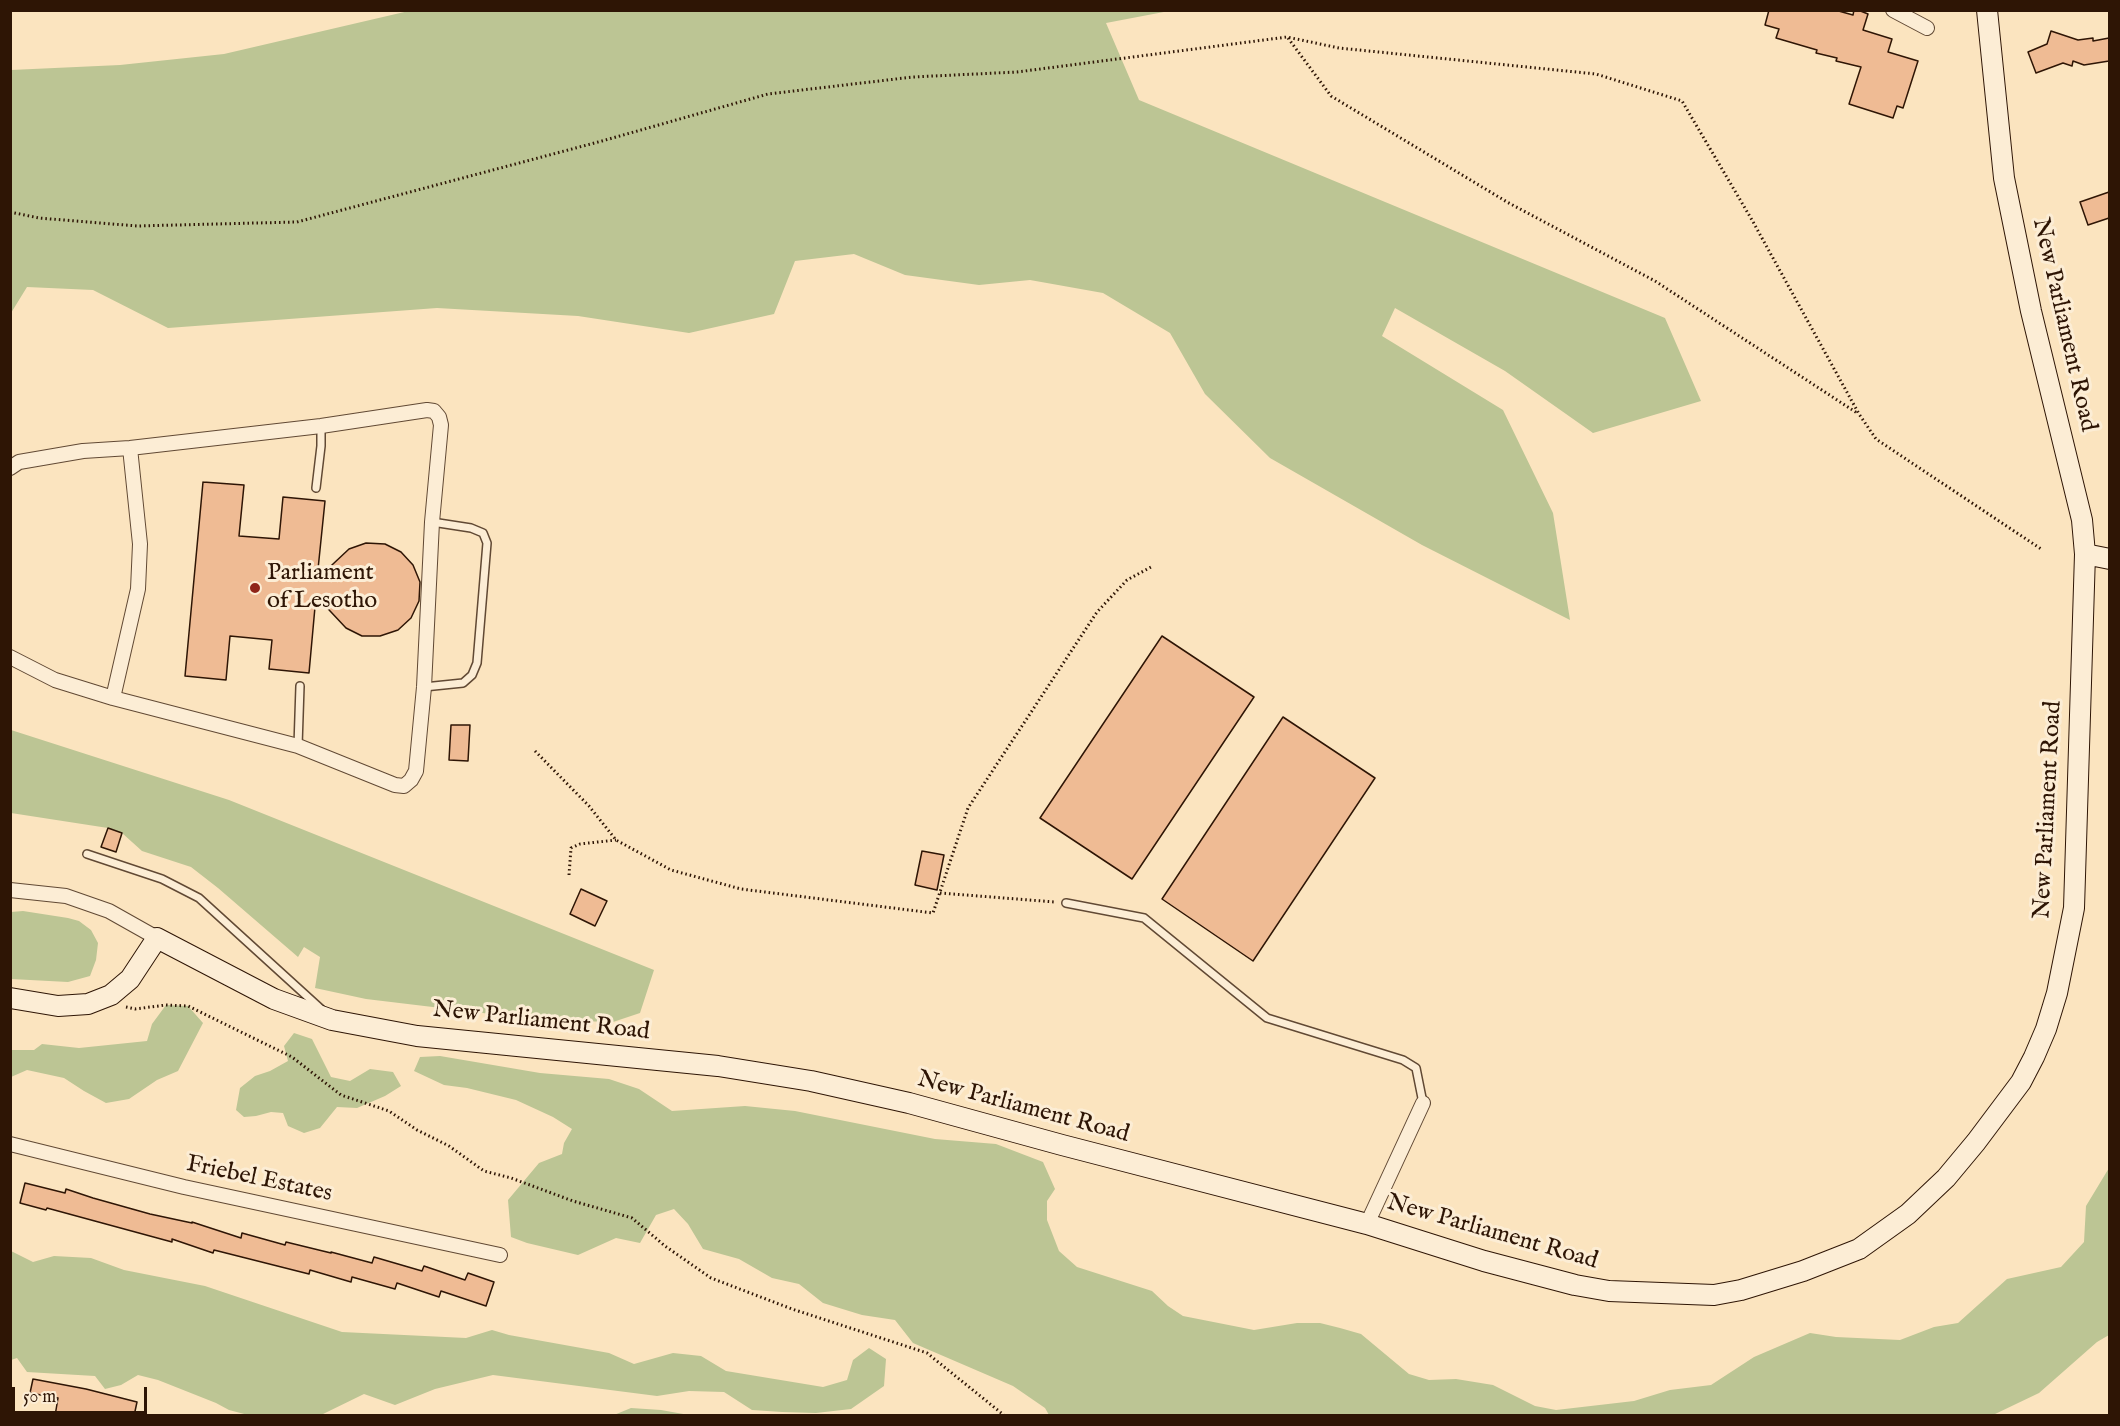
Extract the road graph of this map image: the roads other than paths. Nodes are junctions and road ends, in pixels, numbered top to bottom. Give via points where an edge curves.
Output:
1 (1893, 10) edge
2 (1987, 10) edge
3 (1927, 28) dead end
4 (321, 426) junction
5 (130, 448) junction
6 (10, 468) edge
7 (316, 488) dead end
8 (432, 522) junction
9 (2085, 554) junction
10 (2109, 559) edge
11 (10, 657) edge
12 (300, 686) dead end
13 (423, 687) junction
14 (113, 698) junction
15 (298, 746) junction
16 (87, 854) dead end
17 (10, 890) edge
18 (1066, 903) road end
19 (157, 938) junction
20 (10, 998) edge
21 (332, 1020) junction
22 (1423, 1103) joint
23 (10, 1144) edge
24 (1367, 1224) junction
25 (500, 1256) dead end

1 - 3 street
2 - 9 street, New Parliament Road via 2004,178 2031,310 2082,520
4 - 5 street
4 - 7 lane
4 - 8 street via 434,411 441,425
5 - 6 street via 83,451 19,462
5 - 14 street via 140,544 138,589
8 - 13 street
8 - 13 lane via 483,533 487,543 477,663 472,675 463,683
9 - 10 street
9 - 24 street, New Parliament Road via 2074,908 2057,993 2034,1057 2020,1082 1946,1178 1908,1214 1859,1249 1832,1262 1741,1290 1714,1294 1609,1291 1575,1285
11 - 14 street via 55,680
12 - 15 lane
13 - 15 street via 416,771 404,786
14 - 15 street
16 - 21 lane via 162,879 199,898
17 - 19 street, New Parliament Road via 66,896 110,911
18 - 22 lane via 1144,918 1267,1018 1403,1060 1416,1068
19 - 20 street via 130,979 111,995 88,1004 58,1006
19 - 21 street, New Parliament Road via 274,999
21 - 24 street, New Parliament Road via 417,1036 718,1066 811,1081 983,1122
22 - 24 street
23 - 25 street, Friebel Estates via 184,1187

